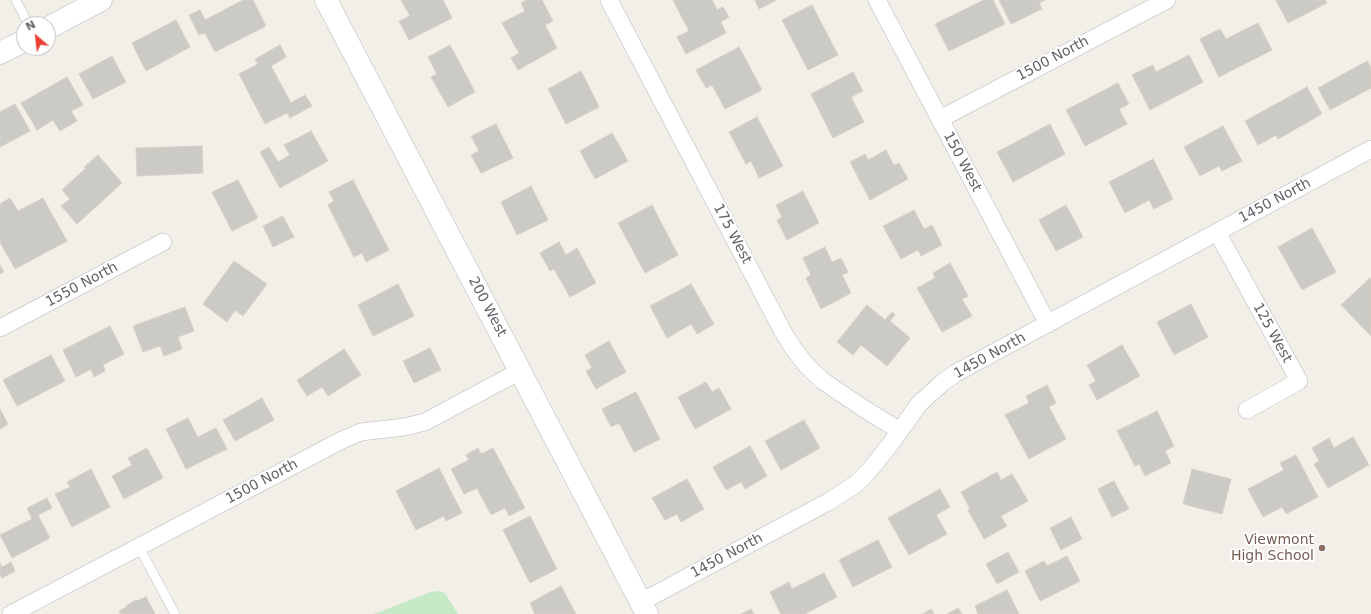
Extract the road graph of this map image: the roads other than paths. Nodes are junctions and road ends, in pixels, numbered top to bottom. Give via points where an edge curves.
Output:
1 (16, 0) edge
2 (101, 0) edge
3 (326, 0) edge
4 (609, 0) edge
5 (877, 0) edge
6 (1167, 0) edge
7 (24, 16) edge
8 (56, 24) edge
9 (16, 45) edge
10 (0, 53) edge
11 (940, 119) junction
12 (1371, 149) edge
13 (1217, 232) junction
14 (163, 242) dead end
15 (1048, 324) junction
16 (0, 328) edge
17 (520, 371) junction
18 (1247, 410) dead end
19 (900, 431) junction
20 (139, 547) junction
21 (644, 608) edge
22 (12, 614) edge
23 (175, 614) edge

1 - 7 lane
2 - 8 main road
3 - 17 main road, 200 West
4 - 19 street, 175 West via 793,348 823,381
5 - 11 street, 150 West
6 - 11 street, 1500 North
9 - 10 main road
11 - 15 street, 150 West
12 - 13 street, 1450 North
13 - 15 street, 1450 North
13 - 18 street, 125 West via 1298,382
14 - 16 street, 1550 North
15 - 19 street, 1450 North via 942,383 918,404
17 - 20 street, 1500 North via 425,422 361,432 342,440
17 - 21 main road, 200 West
19 - 21 street, 1450 North via 869,471 843,493
20 - 22 street, 1500 North
20 - 23 lane

